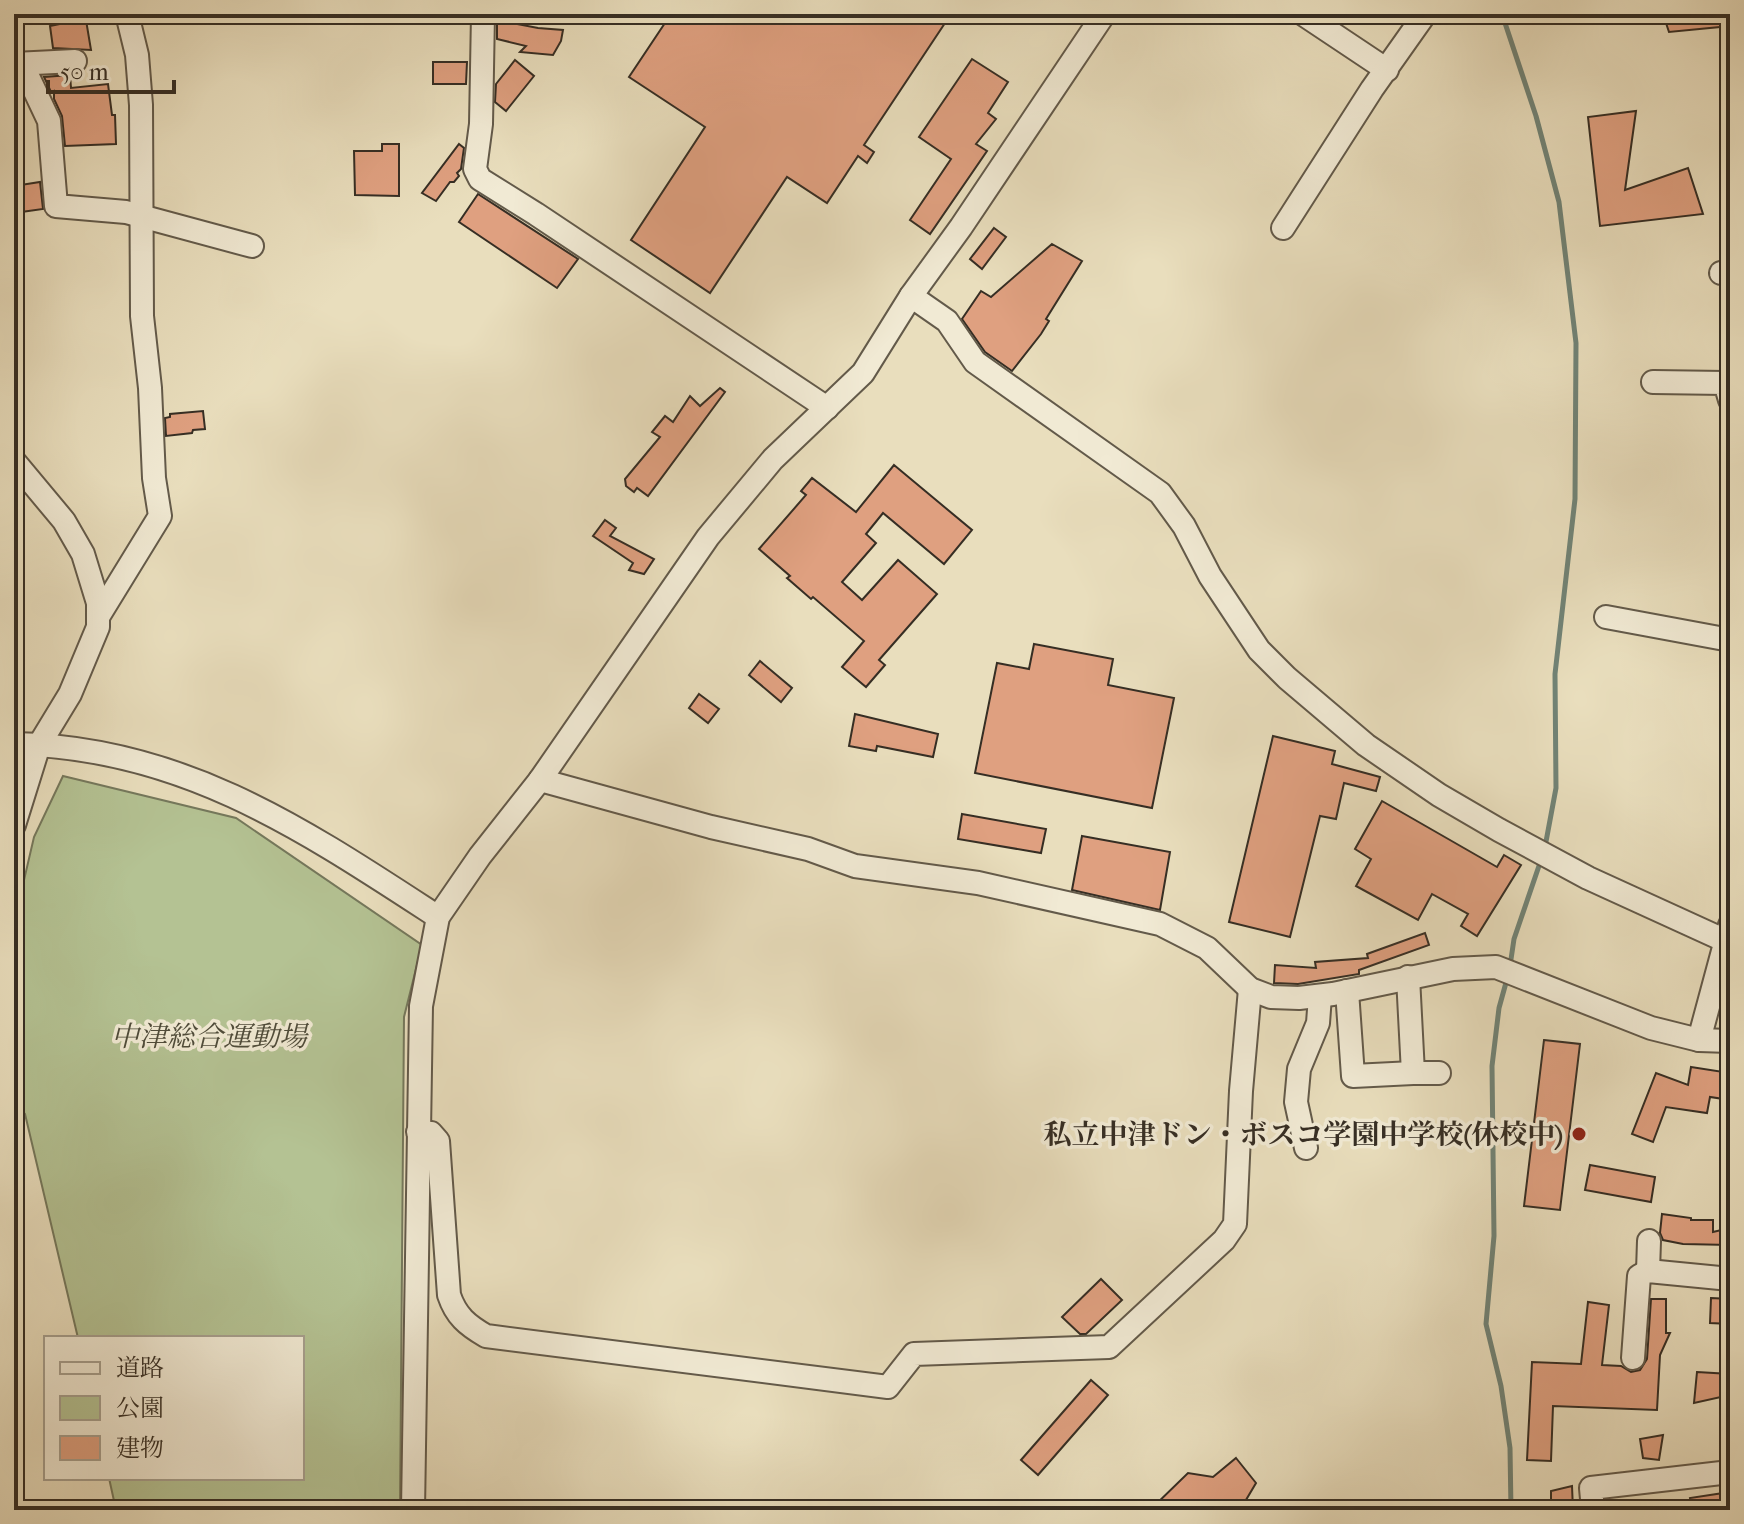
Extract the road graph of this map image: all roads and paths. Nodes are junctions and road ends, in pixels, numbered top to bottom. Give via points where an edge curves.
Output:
1 (127, 14) edge
2 (483, 14) edge
3 (1104, 14) edge
4 (1303, 14) edge
5 (1425, 14) edge
6 (75, 61) dead end
7 (18, 65) edge
8 (1387, 70) junction
9 (142, 216) junction
10 (1283, 228) dead end
11 (252, 246) dead end
12 (911, 296) junction
13 (1653, 382) dead end
14 (1730, 400) edge
15 (827, 408) junction
16 (14, 461) edge
17 (98, 617) junction
18 (1606, 617) dead end
19 (1730, 640) edge
20 (14, 744) edge
21 (39, 745) junction
22 (540, 780) junction
23 (14, 825) edge
24 (438, 917) junction
25 (1728, 933) edge
26 (1408, 977) junction
27 (1250, 989) junction
28 (1347, 991) junction
29 (1320, 996) junction
30 (1699, 1040) junction
31 (1730, 1041) edge
32 (1413, 1073) junction
33 (1439, 1073) dead end
34 (418, 1132) junction
35 (1306, 1148) dead end
36 (1649, 1241) dead end
37 (1648, 1271) junction
38 (1730, 1279) edge
39 (1633, 1358) dead end
40 (1730, 1472) edge
41 (413, 1510) edge
42 (1593, 1510) edge

1 - 9 street via 141,105
2 - 15 street via 475,169 480,179
3 - 12 street
4 - 8 street
5 - 8 street
6 - 7 street
7 - 9 street via 49,121 56,206
8 - 10 street
9 - 11 street
9 - 17 street via 142,316 160,516
12 - 15 street via 863,373
12 - 25 street via 947,321 975,362 1160,493 1259,650 1366,745 1439,795 1588,878
13 - 14 street via 1725,383
15 - 22 street via 773,459 708,537
16 - 17 street via 64,521 83,554
17 - 21 street via 70,694
18 - 19 street
20 - 21 street
21 - 23 street
21 - 24 street via 190,776 307,833
22 - 24 street
22 - 27 street via 808,849 855,866 978,883 1160,924 1207,948
24 - 34 street via 421,1006
25 - 30 street
26 - 28 street
26 - 30 street via 1496,967 1651,1028
26 - 32 street
27 - 29 street via 1271,997
27 - 34 street via 1235,1224 1224,1240 1109,1347 914,1354 888,1387 486,1336 455,1312 449,1295 438,1141 431,1133
28 - 29 street
28 - 32 street via 1353,1076
29 - 35 street via 1318,1023 1299,1069 1296,1102
30 - 31 street
32 - 33 street
34 - 41 street
36 - 37 street
37 - 38 street
37 - 39 street via 1639,1276
40 - 42 street via 1591,1488

